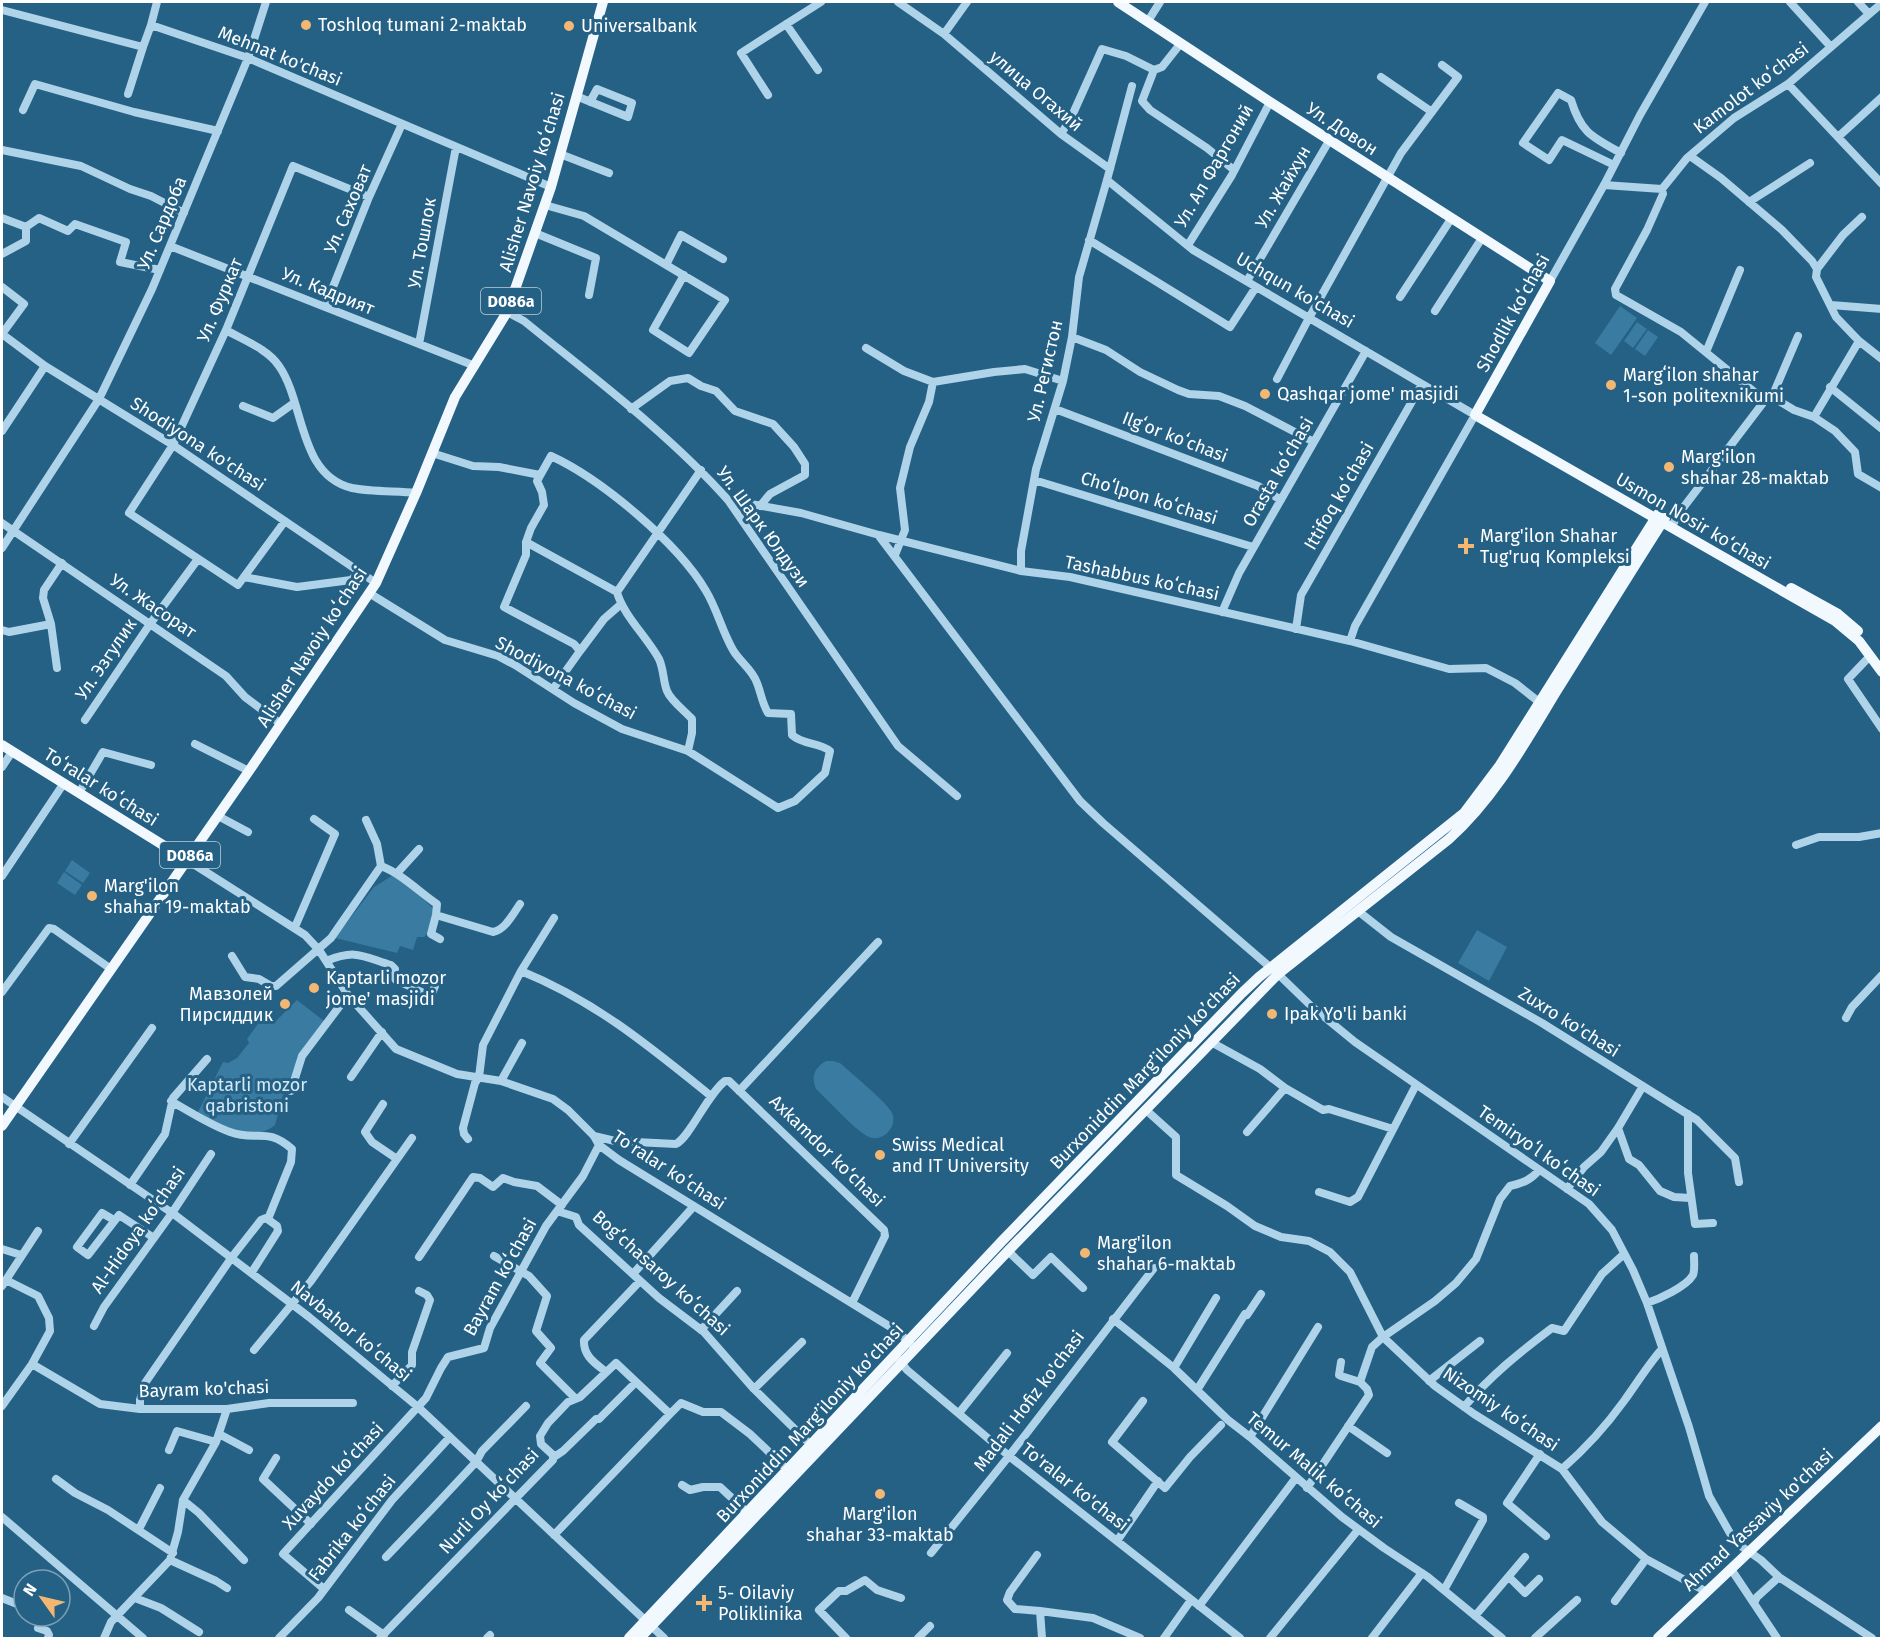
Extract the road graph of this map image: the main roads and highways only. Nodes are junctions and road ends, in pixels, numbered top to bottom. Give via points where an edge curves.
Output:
1 (603, 2) edge
2 (1118, 2) edge
3 (1550, 281) joint
4 (1475, 415) joint
5 (1664, 520) junction
6 (1881, 662) edge
7 (1881, 672) edge
8 (1543, 706) junction
9 (2, 745) edge
10 (187, 860) junction
11 (1275, 971) junction
12 (2, 1126) edge
13 (912, 1345) junction
14 (898, 1359) junction
15 (1881, 1426) edge
16 (648, 1624) junction
17 (629, 1638) edge
18 (640, 1638) edge
19 (1658, 1638) edge

1 - 10 main road, Alisher Navoiy koʻchasi / D086a via 551,187 507,312 455,398 376,583
2 - 3 main road, Ул. Довон
3 - 4 main road, Shodlik koʻchasi
4 - 5 main road, Usmon Nosir ko‘chasi via 1634,507
5 - 6 main road, Usmon Nosir ko‘chasi via 1838,614 1866,640
5 - 7 main road, Usmon Nosir ko‘chasi via 1835,621 1859,641
5 - 8 main road, Burxoniddin Marg’iloniy ko’chasi
8 - 11 main road, Burxoniddin Marg’iloniy ko’chasi via 1464,813
8 - 11 main road, Burxoniddin Marg’iloniy ko’chasi via 1472,818 1358,911
9 - 10 main road, Toʻralar koʻchasi
10 - 12 main road, Alisher Navoiy koʻchasi / D086a
11 - 13 main road, Burxoniddin Marg’iloniy ko’chasi via 1146,1110
11 - 13 main road, Burxoniddin Marg’iloniy ko’chasi via 1242,993
13 - 14 main road, Burxoniddin Marg’iloniy ko’chasi
14 - 16 main road, Burxoniddin Marg’iloniy ko’chasi
14 - 16 main road, Burxoniddin Marg’iloniy ko’chasi via 748,1513
15 - 19 main road, Ahmad Yassaviy ko'chasi
16 - 17 main road, Burxoniddin Marg’iloniy ko’chasi
16 - 18 main road, Burxoniddin Marg’iloniy ko’chasi

